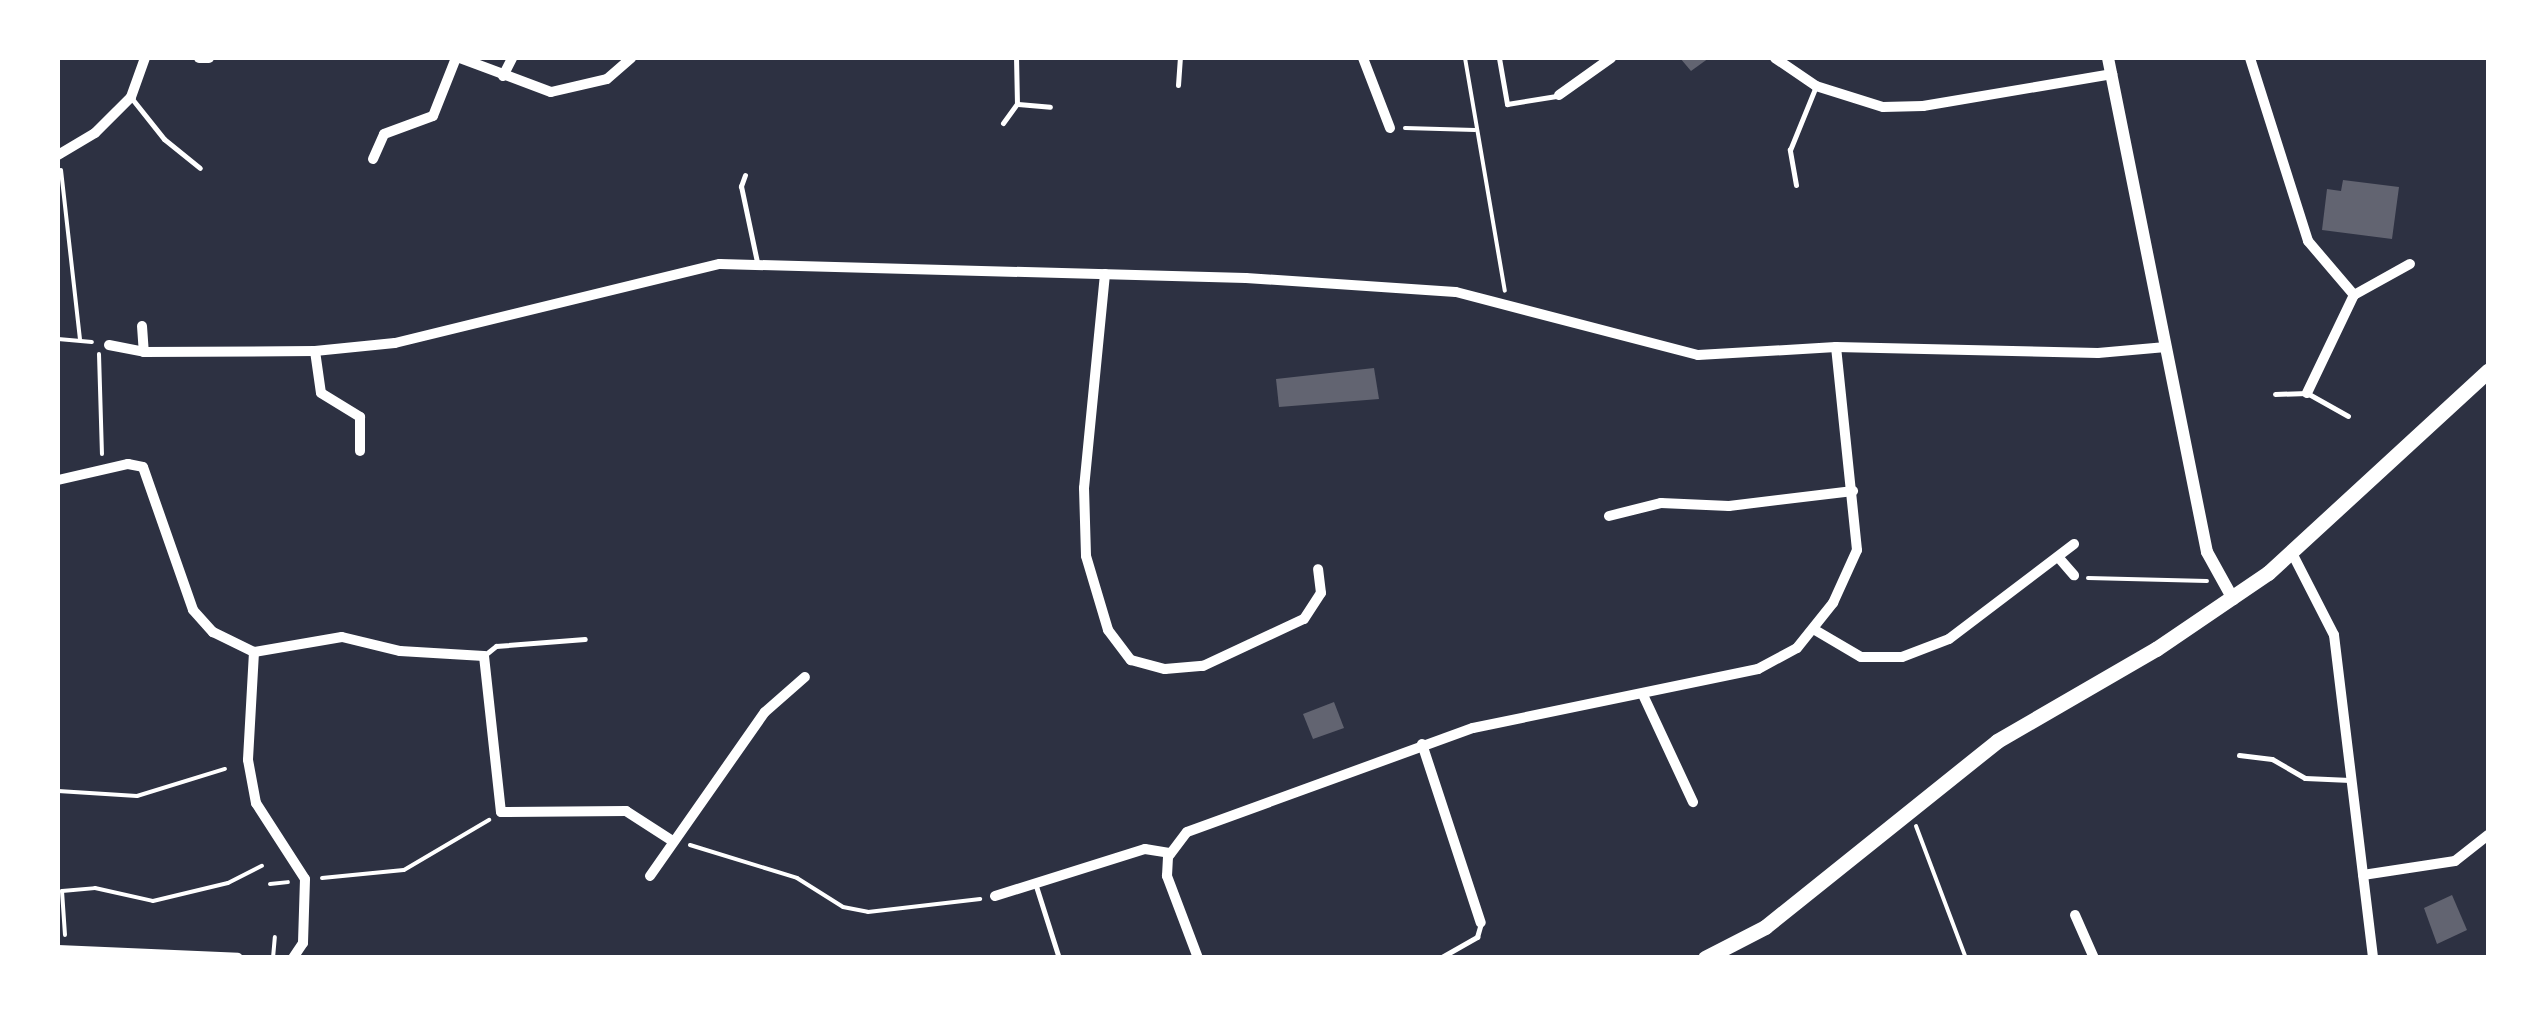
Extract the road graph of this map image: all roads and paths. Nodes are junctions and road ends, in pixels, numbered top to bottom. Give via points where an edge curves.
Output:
1 (145, 58) edge
2 (198, 58) edge
3 (209, 58) edge
4 (458, 58) edge
5 (512, 58) edge
6 (632, 58) edge
7 (1016, 58) edge
8 (1180, 58) edge
9 (1363, 58) edge
10 (1465, 58) edge
11 (1499, 58) edge
12 (1611, 58) edge
13 (1776, 58) edge
14 (2108, 58) edge
15 (2250, 58) edge
16 (2112, 74) junction
17 (503, 76) junction
18 (1178, 85) dead end
19 (1816, 86) junction
20 (1559, 95) joint
21 (131, 97) junction
22 (1017, 104) junction
23 (1050, 108) dead end
24 (1003, 123) dead end
25 (1390, 128) joint
26 (1475, 130) junction
27 (58, 155) edge
28 (373, 159) dead end
29 (200, 168) dead end
30 (745, 175) dead end
31 (1796, 185) dead end
32 (2410, 264) dead end
33 (757, 265) junction
34 (1105, 274) junction
35 (2354, 295) junction
36 (1506, 301) junction
37 (142, 326) dead end
38 (58, 339) edge
39 (105, 344) joint
40 (1836, 347) junction
41 (2166, 347) junction
42 (315, 351) junction
43 (144, 352) junction
44 (2488, 371) edge
45 (2307, 392) junction
46 (2275, 394) dead end
47 (2348, 416) dead end
48 (101, 450) dead end
49 (360, 451) dead end
50 (58, 480) edge
51 (1853, 490) junction
52 (1609, 516) dead end
53 (2074, 544) dead end
54 (2292, 554) junction
55 (2059, 558) junction
56 (1318, 569) dead end
57 (2074, 575) joint
58 (2203, 584) dead end
59 (2233, 599) junction
60 (1815, 630) junction
61 (585, 639) dead end
62 (254, 652) junction
63 (484, 656) junction
64 (805, 677) dead end
65 (1644, 696) junction
66 (1422, 744) junction
67 (2239, 755) dead end
68 (224, 769) dead end
69 (2353, 780) junction
70 (58, 791) edge
71 (1693, 802) dead end
72 (501, 812) junction
73 (1911, 812) junction
74 (2488, 835) edge
75 (671, 840) junction
76 (1170, 853) junction
77 (262, 866) dead end
78 (2363, 875) junction
79 (650, 876) dead end
80 (326, 878) dead end
81 (1036, 886) junction
82 (60, 889) edge
83 (995, 896) joint
84 (2075, 915) dead end
85 (1481, 924) joint
86 (275, 937) dead end
87 (62, 950) edge
88 (238, 958) edge
89 (273, 958) edge
90 (294, 958) edge
91 (1059, 958) edge
92 (1198, 958) edge
93 (1440, 958) edge
94 (1705, 958) edge
95 (1966, 958) edge
96 (2094, 958) edge
97 (2373, 958) edge

1 - 21 street
2 - 3 street
4 - 17 street
4 - 28 street via 433,116 384,134
5 - 17 street
6 - 17 street via 607,79 551,92
7 - 22 lane
8 - 18 lane
9 - 25 street
10 - 26 path
11 - 20 lane via 1507,104
12 - 20 street
13 - 19 street
14 - 16 street
15 - 35 street via 2308,241
16 - 19 street via 1906,108 1863,103
16 - 41 street
19 - 31 lane via 1790,150
21 - 27 street via 95,134
21 - 29 lane via 164,139
22 - 23 lane
22 - 24 lane
25 - 26 path
26 - 36 path
27 - 38 path via 80,340
30 - 33 lane
32 - 35 street
33 - 34 street
33 - 42 street via 720,264 396,343
34 - 36 street via 1456,292
34 - 56 street via 1084,488 1086,556 1108,630 1131,660 1165,669 1202,666 1304,619 1321,593
35 - 45 street
36 - 40 street via 1698,355
37 - 43 street
39 - 43 street
39 - 48 path
40 - 41 street via 2098,353
40 - 51 street
41 - 59 street via 2207,552
42 - 43 street
42 - 49 street via 321,393 360,417
44 - 54 main road
45 - 46 lane
45 - 47 lane
50 - 62 street via 143,466 193,610 213,632
51 - 52 street via 1729,506 1661,503
51 - 60 street via 1857,550
53 - 55 street
54 - 59 main road
54 - 69 street via 2334,635
55 - 57 street
55 - 60 street via 1950,639 1902,658 1861,658
57 - 58 path via 2108,584
59 - 73 main road via 1997,741
60 - 65 street via 1758,669
61 - 63 lane via 496,646
62 - 63 street via 342,637 400,651
62 - 90 street via 248,760 256,803 305,879 303,943
63 - 72 street
64 - 75 street via 765,712
65 - 66 street
65 - 71 street
66 - 76 street via 1187,832
66 - 85 street
67 - 69 lane via 2272,759 2305,778
68 - 70 path via 137,796
69 - 78 street
72 - 75 street via 626,811
72 - 80 path via 404,870
73 - 94 main road via 1765,927
73 - 95 path
74 - 78 street via 2455,862
75 - 79 street
75 - 83 path via 797,878 843,907 868,912
76 - 81 street via 1145,849
76 - 92 street via 1167,876
77 - 82 path via 154,901 95,888
78 - 97 street
81 - 83 street
81 - 91 lane
82 - 87 path
84 - 96 street
85 - 93 lane via 1477,937
86 - 89 path
87 - 88 street

